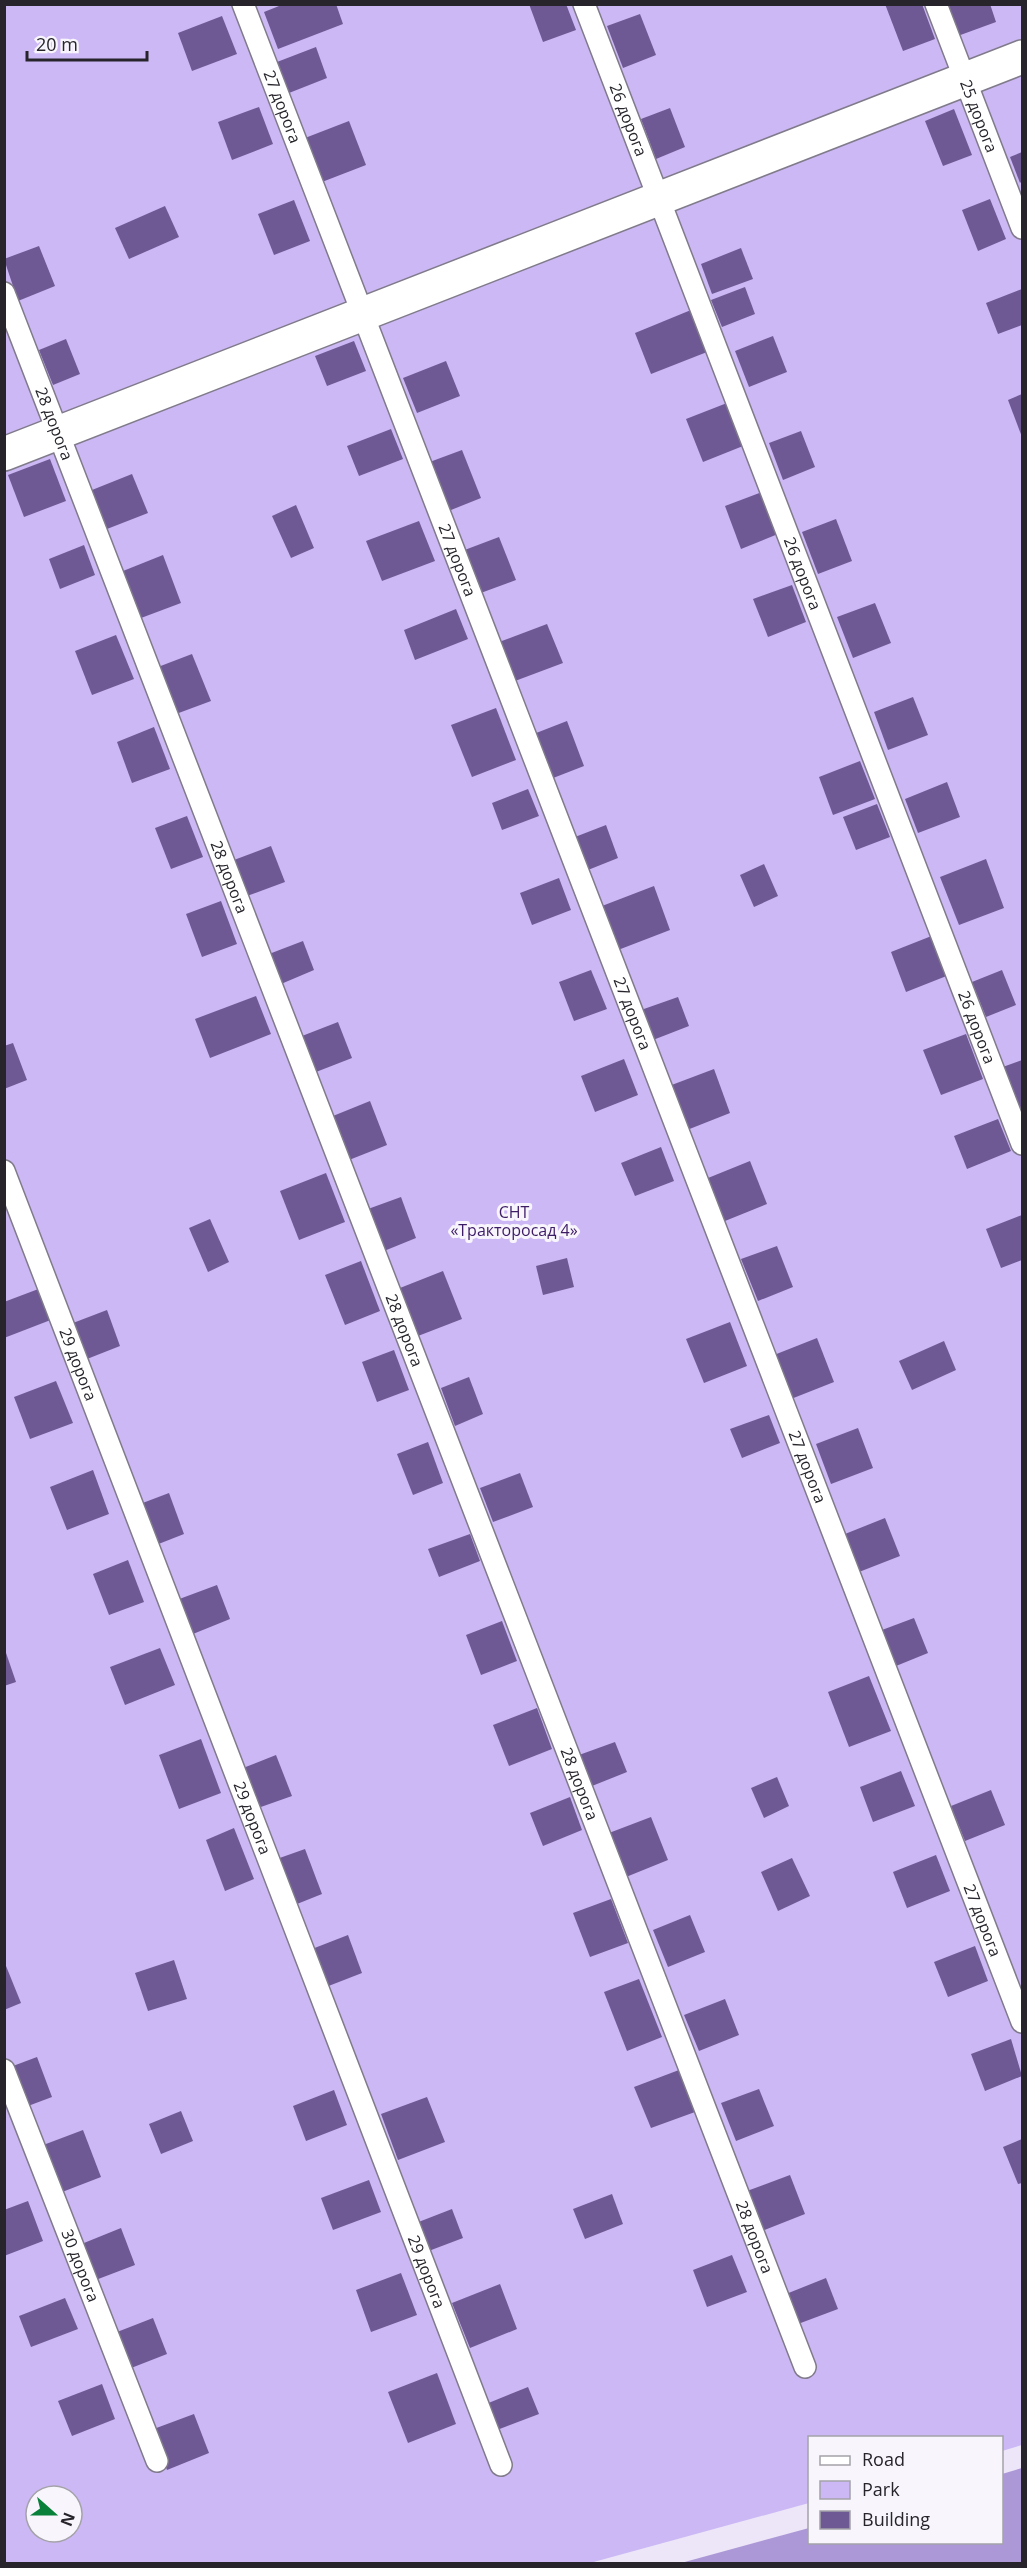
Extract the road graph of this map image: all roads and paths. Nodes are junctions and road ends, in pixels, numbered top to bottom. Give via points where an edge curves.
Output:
1 (243, 4) edge
2 (584, 4) edge
3 (936, 4) edge
4 (1023, 57) edge
5 (965, 79) junction
6 (659, 198) junction
7 (1023, 228) edge
8 (4, 293) edge
9 (363, 314) junction
10 (58, 433) junction
11 (4, 454) edge
12 (1023, 1144) edge
13 (4, 1171) edge
14 (1023, 2022) edge
15 (4, 2070) edge
16 (805, 2367) dead end
17 (157, 2461) dead end
18 (501, 2465) dead end

1 - 9 lane, 27 дорога
2 - 6 lane, 26 дорога
3 - 5 lane, 25 дорога
4 - 5 street
5 - 6 street
5 - 7 lane, 25 дорога
6 - 9 street
6 - 12 lane, 26 дорога
8 - 10 lane, 28 дорога
9 - 10 street
9 - 14 lane, 27 дорога
10 - 11 street
10 - 16 lane, 28 дорога
13 - 18 lane, 29 дорога
15 - 17 lane, 30 дорога

